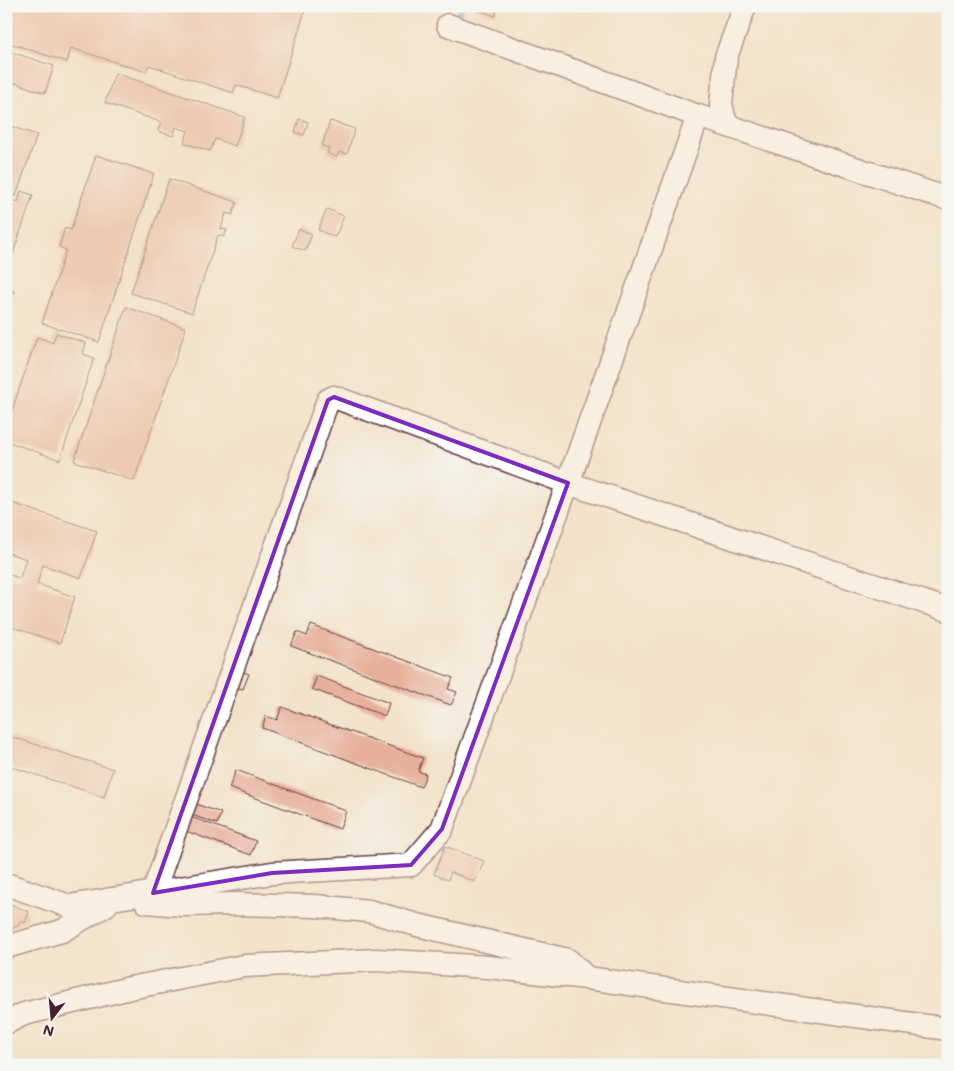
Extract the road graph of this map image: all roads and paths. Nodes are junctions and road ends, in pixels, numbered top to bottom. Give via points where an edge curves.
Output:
1 (745, 6) edge
2 (448, 26) dead end
3 (698, 116) junction
4 (726, 124) junction
5 (948, 199) edge
6 (568, 483) junction
7 (948, 610) edge
8 (6, 884) edge
9 (153, 894) junction
10 (117, 899) junction
11 (6, 947) edge
12 (587, 978) junction
13 (6, 1023) edge
14 (948, 1029) edge

1 - 4 street via 726,57 721,104
2 - 3 street
3 - 4 street
3 - 6 street
4 - 5 street
6 - 7 street
6 - 9 street via 442,829 411,865 272,873
6 - 9 street via 334,397 328,400
8 - 10 street via 69,906
9 - 10 street
10 - 11 street via 62,930
10 - 12 street via 182,905 315,906 369,911 568,960
12 - 13 street via 488,967 377,960 244,966 130,988 24,1014
12 - 14 street

